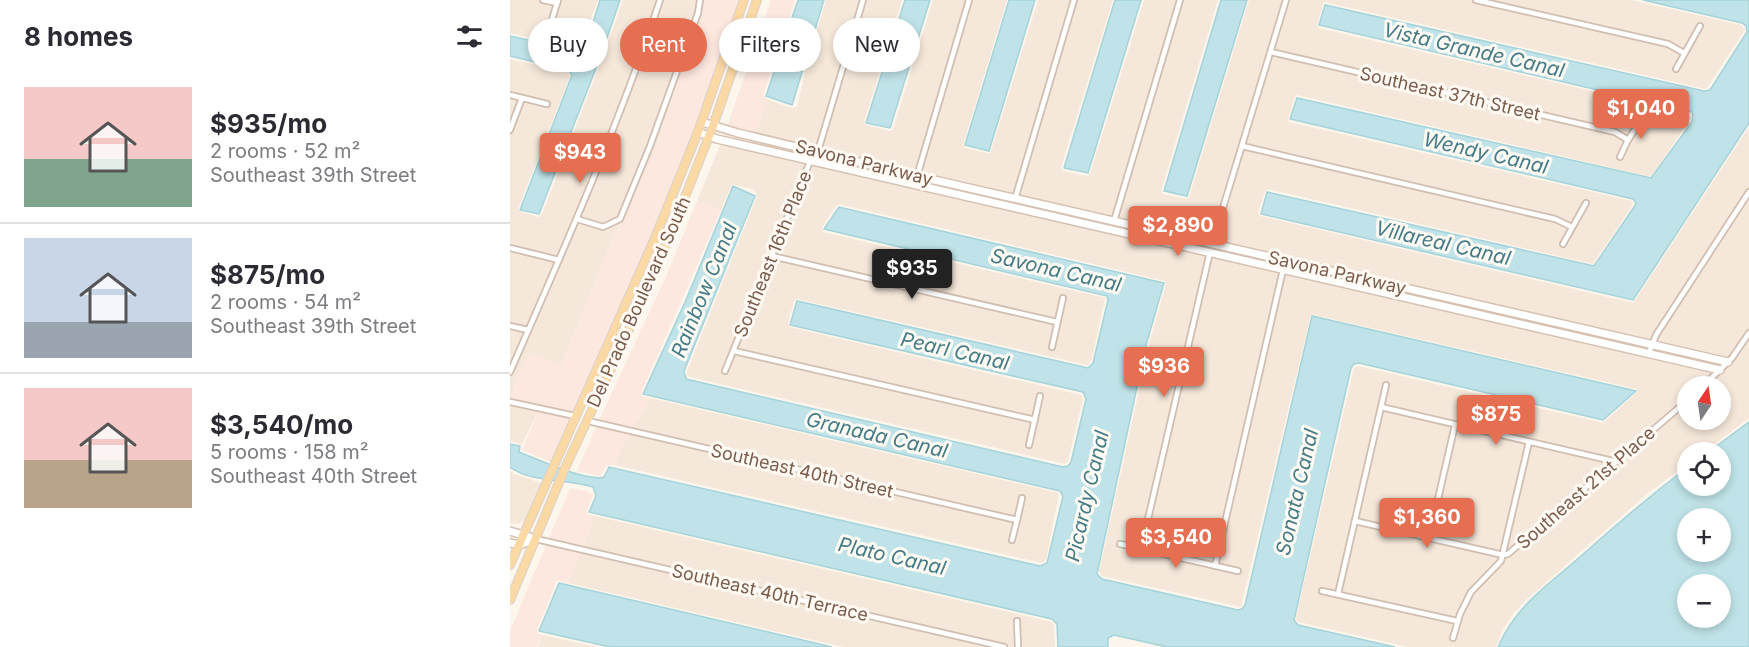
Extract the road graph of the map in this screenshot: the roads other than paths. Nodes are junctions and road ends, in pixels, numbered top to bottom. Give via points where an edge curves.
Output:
1 (543, 0) edge
2 (660, 0) edge
3 (700, 0) edge
4 (744, 0) edge
5 (757, 0) edge
6 (863, 0) edge
7 (969, 0) edge
8 (1074, 0) edge
9 (1180, 0) edge
10 (1286, 0) edge
11 (1476, 0) edge
12 (558, 2) edge
13 (553, 18) edge
14 (1700, 26) dead end
15 (1271, 52) junction
16 (1684, 53) junction
17 (1676, 69) dead end
18 (510, 95) edge
19 (522, 98) junction
20 (547, 104) dead end
21 (1645, 114) dead end
22 (702, 122) junction
23 (713, 126) junction
24 (510, 130) edge
25 (698, 132) junction
26 (710, 136) junction
27 (1628, 140) junction
28 (1242, 146) junction
29 (818, 151) junction
30 (1620, 157) dead end
31 (812, 159) junction
32 (916, 179) junction
33 (1749, 192) edge
34 (1014, 202) junction
35 (1586, 203) dead end
36 (577, 219) junction
37 (1112, 225) junction
38 (1572, 227) junction
39 (1213, 244) junction
40 (1563, 244) dead end
41 (510, 248) edge
42 (1210, 252) junction
43 (772, 256) junction
44 (559, 260) junction
45 (1285, 261) junction
46 (1283, 269) junction
47 (1063, 298) dead end
48 (1452, 299) junction
49 (1449, 307) junction
50 (1057, 322) junction
51 (510, 326) edge
52 (528, 330) junction
53 (1749, 333) edge
54 (1652, 344) junction
55 (1052, 347) dead end
56 (734, 351) junction
57 (1649, 353) junction
58 (1728, 362) junction
59 (1720, 370) junction
60 (725, 371) dead end
61 (510, 372) edge
62 (1714, 376) edge
63 (1386, 385) dead end
64 (1040, 396) dead end
65 (510, 402) edge
66 (582, 402) junction
67 (1381, 407) junction
68 (1677, 410) edge
69 (575, 416) junction
70 (588, 420) junction
71 (1035, 420) junction
72 (1455, 425) junction
73 (580, 437) junction
74 (1529, 442) junction
75 (1029, 445) dead end
76 (1617, 462) junction
77 (1022, 498) dead end
78 (1017, 520) junction
79 (1355, 521) junction
80 (510, 531) edge
81 (523, 535) junction
82 (1429, 538) junction
83 (536, 539) junction
84 (1012, 540) dead end
85 (514, 544) edge
86 (1120, 544) dead end
87 (1141, 549) junction
88 (1503, 555) junction
89 (510, 565) edge
90 (1215, 566) junction
91 (1238, 571) dead end
92 (1322, 591) dead end
93 (1338, 594) junction
94 (510, 600) edge
95 (1017, 621) dead end
96 (1457, 621) junction
97 (1453, 638) dead end
98 (1005, 647) edge
99 (1018, 647) edge

1 - 12 street
2 - 36 street
3 - 36 street via 650,146 620,219 603,227
4 - 22 main road, Del Prado Boulevard South
5 - 23 main road, Del Prado Boulevard South
6 - 29 street, Southeast 16th Place
7 - 32 street
8 - 34 street
9 - 37 street
10 - 15 street
11 - 16 street via 1668,45
12 - 13 street
14 - 16 street
15 - 27 street, Southeast 37th Street via 1615,132
15 - 28 street
16 - 17 street
18 - 19 street
19 - 20 street
19 - 24 street
21 - 27 street
22 - 23 street, Savona Parkway
22 - 25 main road, Del Prado Boulevard South
23 - 26 main road, Del Prado Boulevard South
23 - 29 street, Savona Parkway
25 - 26 street, Savona Parkway
25 - 66 main road, Del Prado Boulevard South
26 - 31 street, Savona Parkway
26 - 70 main road, Del Prado Boulevard South
27 - 30 street
28 - 38 street via 1545,217
28 - 39 street
29 - 31 street, Southeast 16th Place
29 - 32 street, Savona Parkway
31 - 32 street, Savona Parkway
31 - 43 street, Southeast 16th Place
32 - 34 street, Savona Parkway
33 - 54 street
34 - 37 street, Savona Parkway
35 - 38 street
36 - 44 street
37 - 39 street, Savona Parkway
37 - 42 street, Savona Parkway
38 - 40 street
39 - 42 street
39 - 45 street, Savona Parkway
41 - 44 street
42 - 46 street, Savona Parkway
42 - 87 street
43 - 50 street
43 - 56 street, Southeast 16th Place
44 - 52 street
45 - 46 street
45 - 48 street, Savona Parkway
46 - 49 street, Savona Parkway
46 - 90 street
47 - 50 street
48 - 49 street
48 - 54 street, Savona Parkway
49 - 57 street, Savona Parkway
50 - 55 street
51 - 52 street
52 - 61 street
53 - 58 street
54 - 57 street
54 - 58 street, Savona Parkway
56 - 60 street, Southeast 16th Place
56 - 71 street
57 - 59 street, Savona Parkway
58 - 59 street
59 - 62 street
63 - 67 street
64 - 71 street
65 - 69 street
66 - 69 main road, Del Prado Boulevard South
66 - 70 main road
67 - 72 street
67 - 79 street
68 - 76 street, Southeast 21st Place
69 - 73 main road
69 - 81 main road, Del Prado Boulevard South
70 - 73 main road, Del Prado Boulevard South
70 - 78 street, Southeast 40th Street
71 - 75 street
72 - 74 street
72 - 82 street
73 - 83 main road, Del Prado Boulevard South
74 - 76 street
74 - 88 street
76 - 88 street, Southeast 21st Place via 1512,552
77 - 78 street
78 - 84 street
79 - 82 street
79 - 93 street
80 - 81 street
81 - 83 street
81 - 85 main road, Del Prado Boulevard South
82 - 88 street
83 - 85 street
83 - 94 main road, Del Prado Boulevard South
83 - 98 street, Southeast 40th Terrace
85 - 89 main road, Del Prado Boulevard South
86 - 87 street
87 - 90 street
88 - 96 street, Southeast 21st Place via 1471,592
90 - 91 street
92 - 93 street
93 - 96 street
95 - 99 street
96 - 97 street, Southeast 21st Place

